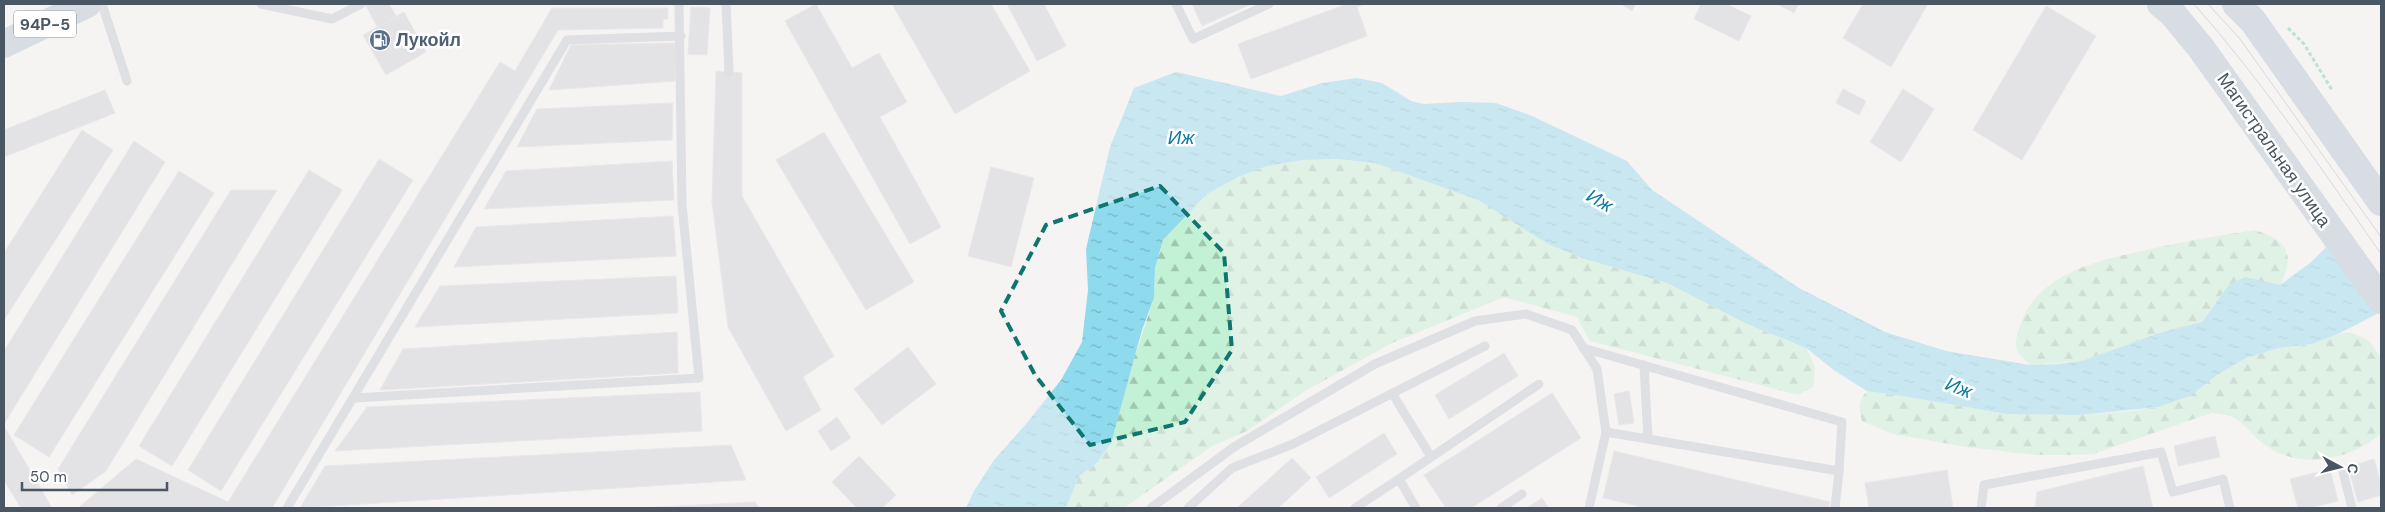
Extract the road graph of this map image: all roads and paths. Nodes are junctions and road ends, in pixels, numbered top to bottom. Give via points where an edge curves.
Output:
1 (87, 4) edge
2 (102, 4) edge
3 (261, 4) edge
4 (361, 4) edge
5 (679, 4) edge
6 (726, 4) edge
7 (1176, 4) edge
8 (1269, 4) edge
9 (2161, 4) edge
10 (2236, 4) edge
11 (681, 36) junction
12 (4, 44) edge
13 (729, 72) dead end
14 (128, 81) dead end
15 (2381, 202) edge
16 (2381, 300) edge
17 (1485, 346) dead end
18 (1583, 348) junction
19 (1644, 365) junction
20 (1539, 384) dead end
21 (1392, 393) junction
22 (354, 398) junction
23 (1606, 432) junction
24 (1648, 439) junction
25 (1431, 457) junction
26 (1839, 470) junction
27 (2343, 472) dead end
28 (1399, 479) junction
29 (1522, 494) dead end
30 (1191, 507) edge
31 (287, 508) edge
32 (1151, 508) edge
33 (1354, 508) edge
34 (1416, 508) edge
35 (1501, 508) edge
36 (1589, 508) edge
37 (1835, 508) edge
38 (1981, 508) edge
39 (2230, 508) edge
40 (2352, 508) edge

1 - 12 main road, 94Р-5
2 - 14 lane
3 - 4 lane via 332,19
5 - 11 lane
6 - 13 lane
7 - 8 lane via 1193,39
9 - 16 main road, Магистральная улица via 2201,48
10 - 15 main road via 2253,20
11 - 22 lane via 568,40
11 - 22 lane via 682,205 699,378
17 - 21 lane
18 - 19 lane
18 - 23 lane via 1597,369
18 - 32 lane via 1572,330 1526,314 1475,321 1366,369 1234,446
19 - 24 lane
19 - 26 lane via 1842,422
20 - 25 lane
21 - 25 lane
21 - 30 lane via 1293,444 1232,468
22 - 31 lane
23 - 24 lane
23 - 36 lane
24 - 26 lane
25 - 28 lane
26 - 37 lane
27 - 40 lane
28 - 33 lane
28 - 34 lane
29 - 35 lane
38 - 39 lane via 1984,486 2160,452 2173,492 2223,478

